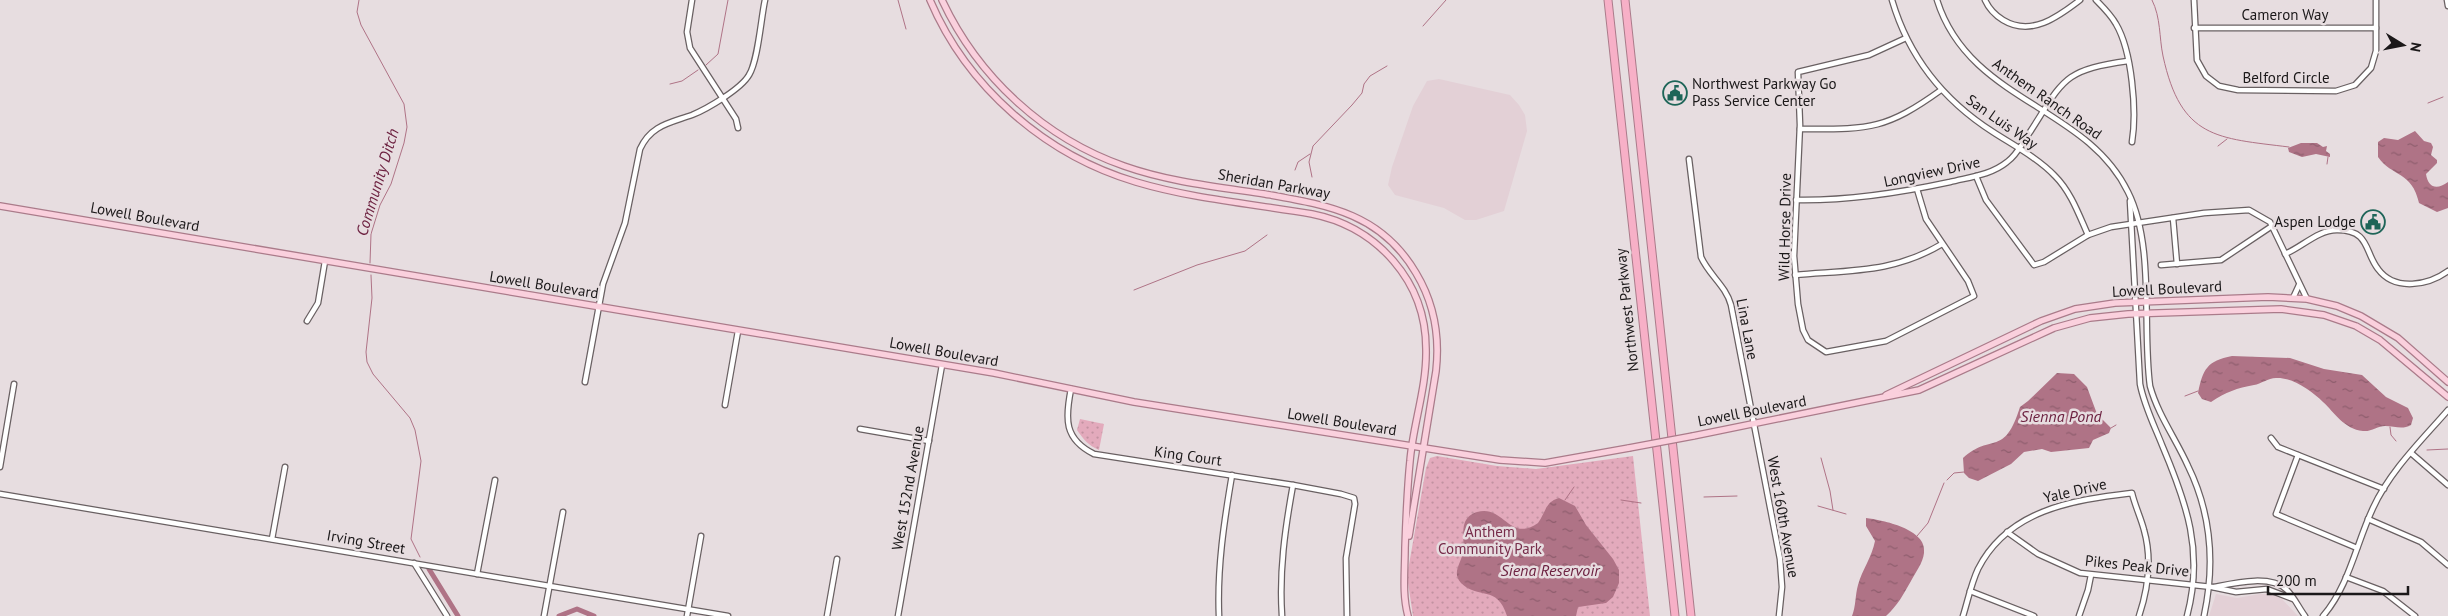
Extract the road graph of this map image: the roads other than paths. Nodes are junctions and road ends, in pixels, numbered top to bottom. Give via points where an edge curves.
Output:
1 (692, 0) edge
2 (765, 0) edge
3 (930, 0) edge
4 (942, 0) edge
5 (1608, 0) edge
6 (1625, 0) edge
7 (1892, 0) edge
8 (1938, 0) edge
9 (1985, 0) edge
10 (2080, 0) edge
11 (2096, 0) edge
12 (2194, 0) edge
13 (2376, 0) edge
14 (2447, 0) edge
15 (2448, 6) edge
16 (2194, 28) junction
17 (2376, 28) junction
18 (1906, 38) junction
19 (2128, 61) junction
20 (1941, 90) junction
21 (722, 97) junction
22 (2043, 112) junction
23 (738, 128) dead end
24 (1800, 128) junction
25 (2132, 142) dead end
26 (2019, 149) junction
27 (1689, 158) dead end
28 (1976, 176) junction
29 (1917, 189) junction
30 (2128, 192) junction
31 (1796, 200) junction
32 (0, 206) edge
33 (2173, 218) junction
34 (2140, 223) junction
35 (2132, 224) junction
36 (2272, 226) junction
37 (2088, 235) junction
38 (1942, 244) junction
39 (2285, 254) junction
40 (325, 261) junction
41 (2161, 264) dead end
42 (2177, 264) junction
43 (2448, 271) edge
44 (1795, 275) junction
45 (2298, 285) junction
46 (2293, 298) junction
47 (2307, 299) junction
48 (2136, 302) junction
49 (2146, 302) junction
50 (599, 307) junction
51 (2136, 314) junction
52 (2146, 314) junction
53 (307, 321) dead end
54 (738, 331) junction
55 (942, 365) junction
56 (585, 382) dead end
57 (2448, 382) edge
58 (14, 384) dead end
59 (1071, 389) junction
60 (1882, 397) junction
61 (2448, 397) edge
62 (724, 405) dead end
63 (2448, 410) edge
64 (1753, 423) junction
65 (860, 429) dead end
66 (2271, 438) dead end
67 (929, 441) junction
68 (1412, 446) junction
69 (1423, 447) junction
70 (2411, 453) junction
71 (2298, 455) junction
72 (0, 467) edge
73 (285, 467) dead end
74 (1232, 475) junction
75 (495, 480) dead end
76 (1292, 485) junction
77 (2448, 485) edge
78 (2384, 489) junction
79 (0, 494) edge
80 (563, 512) dead end
81 (2368, 519) junction
82 (2007, 532) junction
83 (701, 536) dead end
84 (272, 539) junction
85 (2357, 548) junction
86 (837, 558) dead end
87 (1405, 560) junction
88 (414, 563) junction
89 (2448, 565) edge
90 (477, 574) junction
91 (2091, 575) junction
92 (2346, 577) junction
93 (2147, 581) junction
94 (2193, 585) junction
95 (550, 586) junction
96 (2212, 587) junction
97 (1970, 591) junction
98 (2293, 599) junction
99 (688, 609) junction
100 (447, 616) edge
101 (544, 616) edge
102 (687, 616) edge
103 (728, 616) edge
104 (827, 616) edge
105 (898, 616) edge
106 (1219, 616) edge
107 (1282, 616) edge
108 (1347, 616) edge
109 (1408, 616) edge
110 (1675, 616) edge
111 (1691, 616) edge
112 (1779, 616) edge
113 (1963, 616) edge
114 (2034, 616) edge
115 (2078, 616) edge
116 (2139, 616) edge
117 (2187, 616) edge
118 (2204, 616) edge
119 (2305, 616) edge
120 (2322, 616) edge
121 (2415, 616) edge

1 - 21 street via 687,32 690,48
2 - 21 street via 751,72 741,84
3 - 68 main road, Sheridan Parkway via 959,54 986,87 1022,122 1066,152 1112,174 1152,187 1328,218 1358,231 1379,246 1410,285 1420,308 1425,333 1425,367
4 - 69 main road, Sheridan Parkway via 959,32 989,74 1024,108 1071,142 1143,172 1332,207 1367,223 1391,241 1422,283 1436,326 1436,371
5 - 110 highway, Northwest Parkway
6 - 111 highway, Northwest Parkway
7 - 18 street, San Luis Way
8 - 22 street, Anthem Ranch Road via 1949,27 1977,65
9 - 10 street via 1991,11 2009,23 2034,27
11 - 19 street via 2117,24
12 - 16 street, Belford Circle
13 - 17 street, Belford Circle
14 - 15 street
16 - 17 street, Cameron Way
16 - 17 street, Belford Circle via 2201,69 2219,86 2238,90 2336,91 2361,80 2374,60
18 - 20 street, San Luis Way via 1921,65
18 - 24 street, Wild Horse Drive via 1869,55 1798,72
19 - 22 street, Longview Drive via 2089,67 2070,76
19 - 25 street via 2135,111
20 - 24 street via 1902,116 1872,126 1849,130
20 - 26 street, San Luis Way via 1970,117
21 - 23 street
21 - 50 street via 694,114 662,124 644,139 625,224 607,271
22 - 26 street, Longview Drive
22 - 30 street, Anthem Ranch Road via 2102,154 2114,166
24 - 31 street, Wild Horse Drive
26 - 28 street, Longview Drive via 1993,172
26 - 37 street, San Luis Way via 2054,175 2063,186
27 - 64 street, Lina Lane via 1701,257 1729,297
28 - 29 street, Longview Drive
28 - 37 street via 1986,200 2034,265
29 - 31 street, Longview Drive via 1867,198
29 - 38 street, Wild Horse Drive via 1926,219
30 - 34 street, Anthem Ranch Road
30 - 35 street, Anthem Ranch Road
31 - 44 street, Wild Horse Drive
32 - 40 main road, Lowell Boulevard
33 - 34 street
33 - 36 street via 2249,210 2262,215
33 - 42 street
34 - 35 street
34 - 49 street, Anthem Ranch Road
35 - 37 street
35 - 48 street, Anthem Ranch Road
36 - 39 street
36 - 42 street via 2221,260
38 - 44 street via 1908,262 1883,268
38 - 44 street, Wild Horse Drive via 1968,281 1974,296 1896,337 1868,345 1826,352 1808,340 1803,330
39 - 43 street via 2300,248 2322,232 2346,231 2367,244 2378,270 2395,280 2420,284
39 - 45 street via 2297,274
40 - 50 main road, Lowell Boulevard
40 - 53 street via 318,303
41 - 42 street
45 - 46 street
45 - 47 street
46 - 47 main road, Lowell Boulevard
46 - 49 main road, Lowell Boulevard
47 - 57 main road, Lowell Boulevard via 2337,306 2372,321 2398,338
48 - 49 main road, Lowell Boulevard
48 - 51 street, Anthem Ranch Road
48 - 60 main road, Lowell Boulevard via 2096,305 2059,314
49 - 52 street, Anthem Ranch Road
50 - 54 main road, Lowell Boulevard
50 - 56 street
51 - 52 main road, Lowell Boulevard
51 - 60 main road, Lowell Boulevard via 2101,316 2061,326 1929,386
51 - 94 street, Anthem Ranch Road via 2141,389 2188,509 2194,548
52 - 61 main road, Lowell Boulevard via 2268,309 2310,312 2356,326 2392,348
52 - 96 street, Anthem Ranch Road via 2150,386 2200,497 2210,551
54 - 55 main road, Lowell Boulevard
54 - 62 street
55 - 59 main road, Lowell Boulevard
55 - 67 street, West 152nd Avenue
58 - 72 street
59 - 68 main road, Lowell Boulevard
59 - 74 street, King Court via 1067,420 1070,432 1082,448 1104,457
60 - 64 main road, Lowell Boulevard
63 - 70 street
64 - 69 main road, Lowell Boulevard, bridge via 1570,460 1530,463
64 - 112 street, West 160th Avenue via 1780,559
65 - 67 street
66 - 71 street via 2278,447
67 - 105 street, West 152nd Avenue
68 - 69 main road, Lowell Boulevard
68 - 87 main road, Sheridan Parkway
69 - 87 main road, Sheridan Parkway
70 - 77 street
70 - 78 street
71 - 78 street
71 - 85 street via 2276,514
73 - 84 street
74 - 76 street, King Court
74 - 106 street via 1220,548
75 - 90 street
76 - 107 street via 1282,556
76 - 108 street, King Court via 1354,498 1346,558
78 - 81 street
79 - 84 street, Irving Street
80 - 95 street
81 - 85 street
81 - 89 street via 2421,542
82 - 91 street, Pikes Peak Drive via 2062,566
82 - 93 street, Yale Drive via 2029,517 2066,503 2132,493 2145,532
82 - 97 street, Yale Drive via 1979,568
83 - 99 street
84 - 88 street, Irving Street
85 - 92 street
86 - 104 street
87 - 109 main road, Sheridan Parkway
88 - 90 street, Irving Street
88 - 100 street
90 - 95 street, Irving Street
91 - 93 street, Pikes Peak Drive
91 - 115 street
92 - 120 street
92 - 121 street via 2383,591
93 - 94 street, Pikes Peak Drive
93 - 116 street
94 - 96 street, Pikes Peak Drive
94 - 117 street, Anthem Ranch Road
95 - 99 street, Irving Street
95 - 101 street
96 - 98 street, Pikes Peak Drive via 2236,592 2267,588
96 - 98 street, Pikes Peak Drive via 2268,581 2288,591
96 - 118 street, Anthem Ranch Road
97 - 113 street, Yale Drive
97 - 114 street
98 - 119 street, Pikes Peak Drive
99 - 102 street
99 - 103 street, Irving Street

